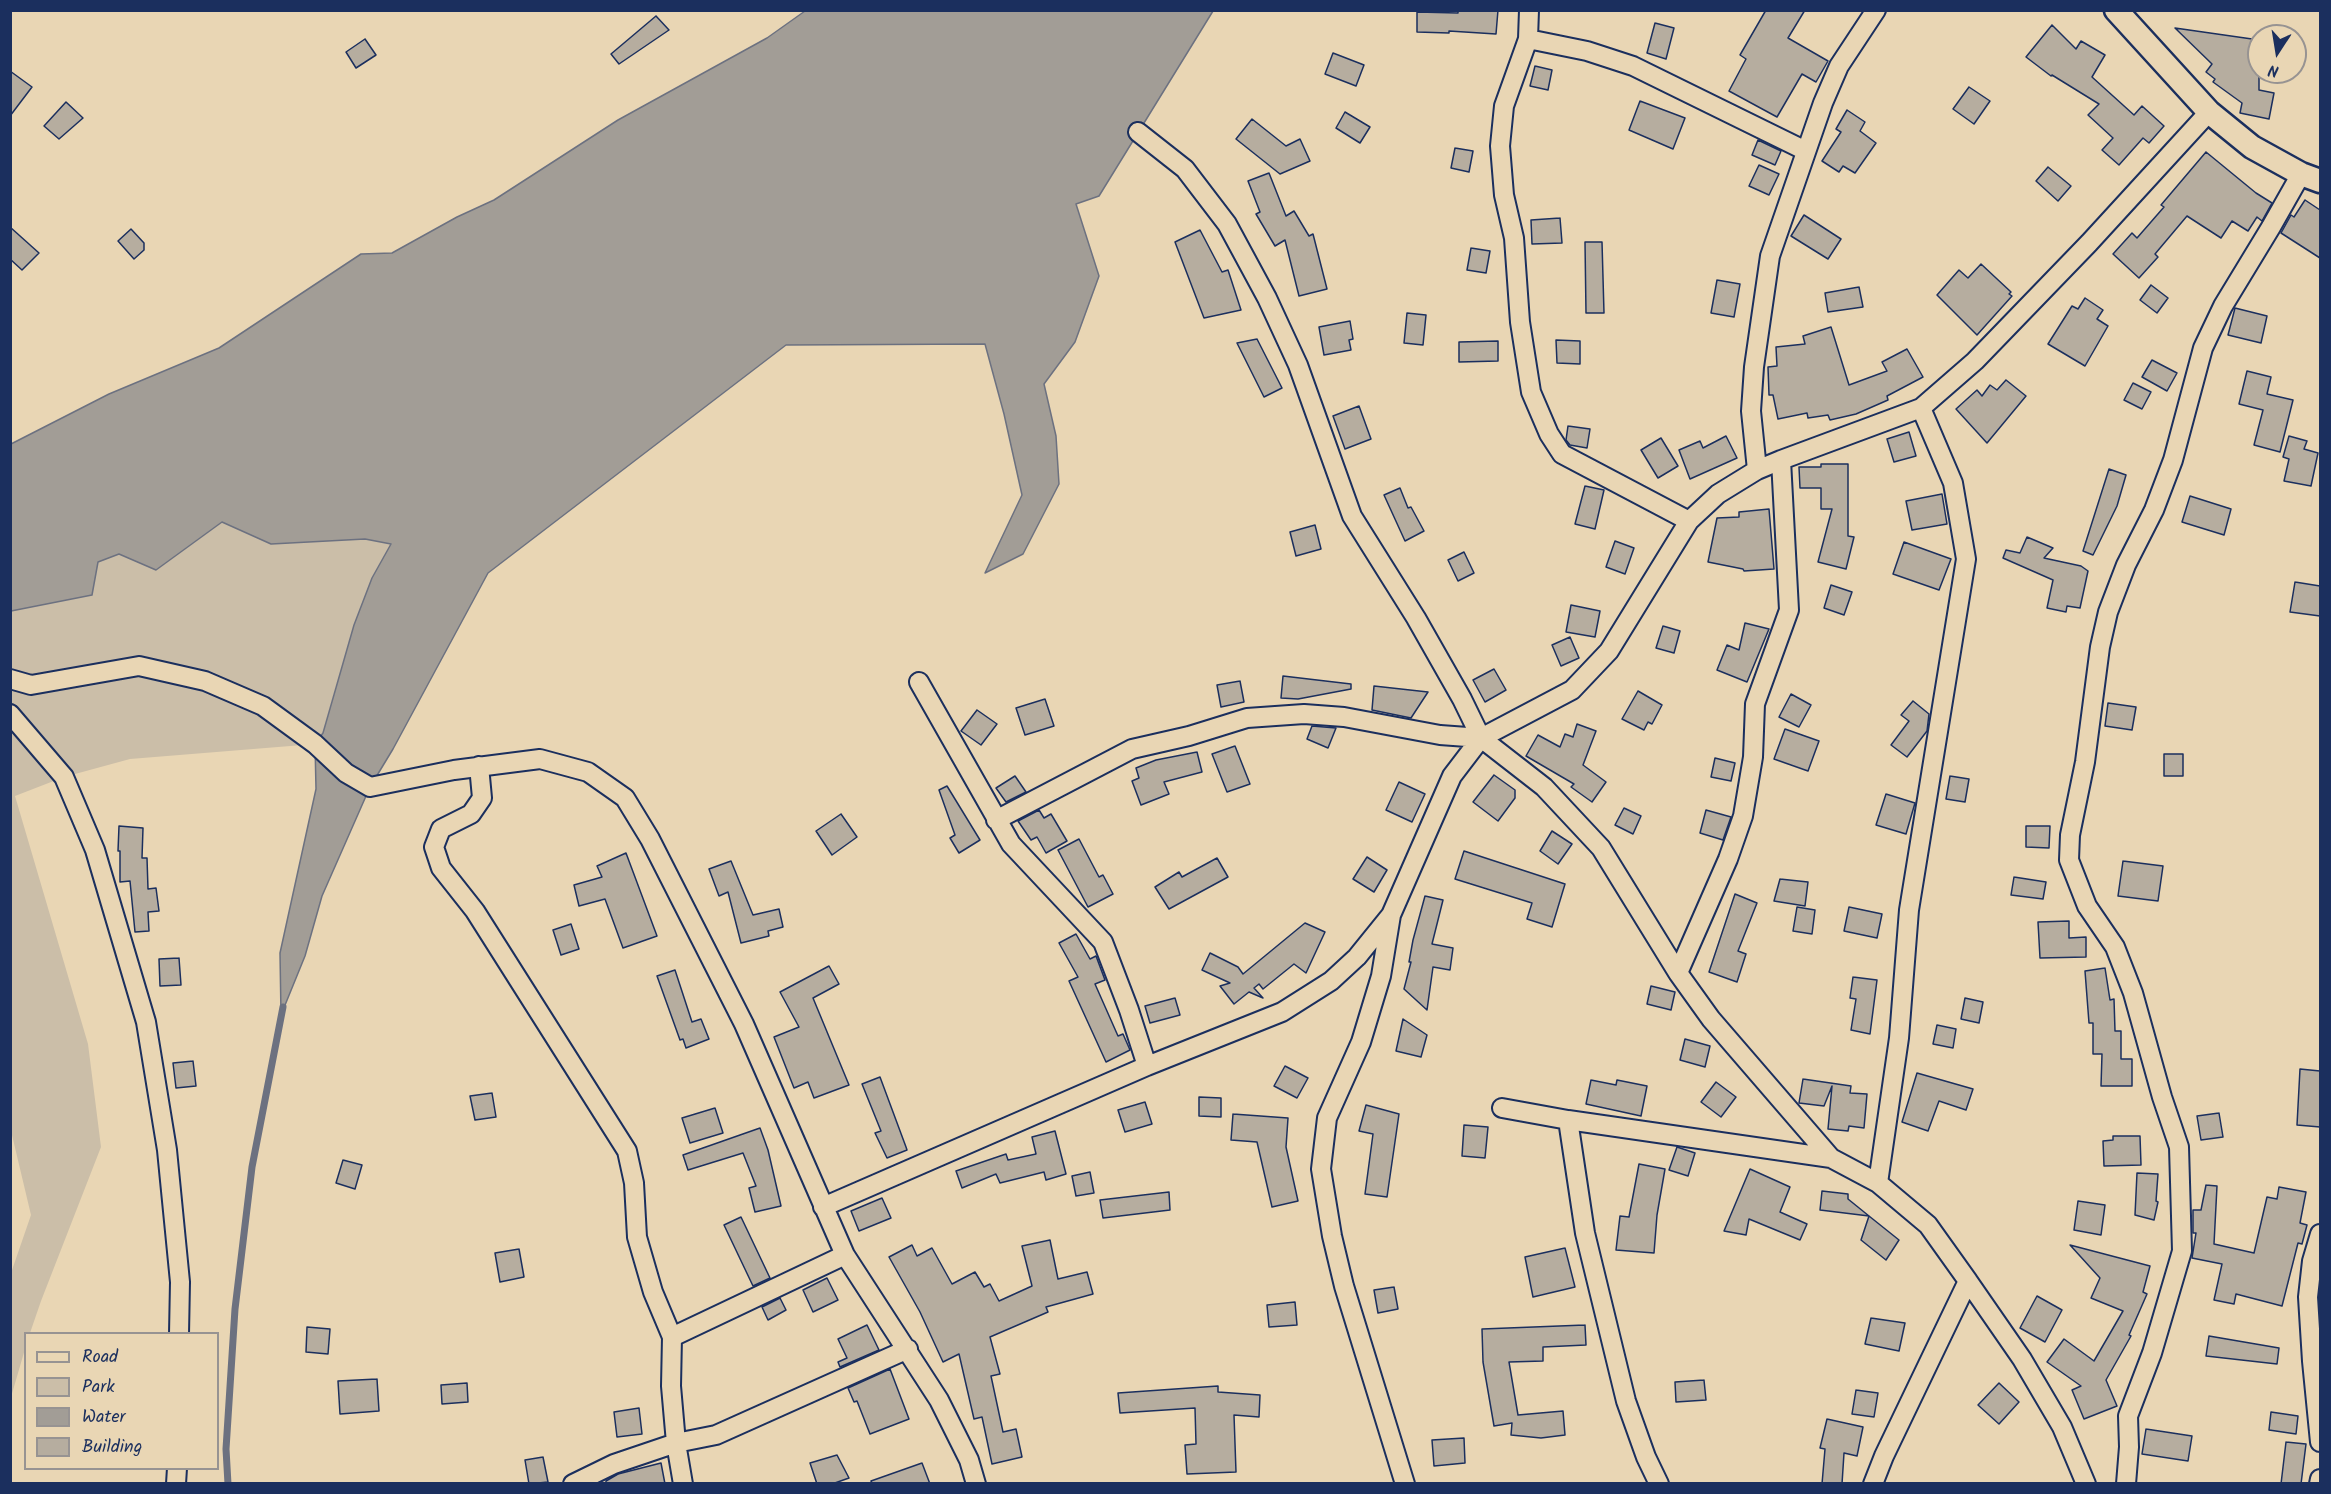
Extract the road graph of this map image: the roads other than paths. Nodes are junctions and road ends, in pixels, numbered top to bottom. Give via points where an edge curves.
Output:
1 (1529, 10) edge
2 (1876, 10) edge
3 (2116, 10) edge
4 (1528, 39) junction
5 (2209, 112) junction
6 (1138, 132) dead end
7 (1806, 151) junction
8 (2311, 177) edge
9 (1921, 408) junction
10 (1781, 460) junction
11 (1757, 470) junction
12 (1689, 521) junction
13 (10, 679) edge
14 (920, 682) dead end
15 (10, 714) edge
16 (1480, 738) junction
17 (479, 766) junction
18 (996, 820) junction
19 (1391, 915) junction
20 (1678, 973) junction
21 (1147, 1066) junction
22 (1502, 1108) dead end
23 (1568, 1120) junction
24 (1831, 1158) junction
25 (1878, 1183) junction
26 (823, 1208) junction
27 (2320, 1234) edge
28 (845, 1255) junction
29 (1968, 1281) junction
30 (179, 1332) edge
31 (672, 1337) junction
32 (908, 1349) junction
33 (2320, 1442) edge
34 (676, 1443) junction
35 (2320, 1479) edge
36 (573, 1484) edge
37 (683, 1484) edge
38 (976, 1484) edge
39 (1406, 1484) edge
40 (1659, 1484) edge
41 (1873, 1484) edge
42 (2086, 1484) edge
43 (2126, 1484) edge
44 (2319, 1484) edge

1 - 4 street
2 - 7 street via 1839,66
3 - 5 street
4 - 7 street via 1587,51 1633,66
4 - 12 street via 1504,106 1500,146 1531,392 1562,454
5 - 8 street via 2252,147
5 - 9 street via 2090,243 1975,361
6 - 16 street via 1185,169 1227,224 1298,365 1352,516 1416,618
7 - 11 street via 1770,256 1754,367 1752,411
8 - 43 street via 2271,227 2223,306 2203,348 2173,460 2108,612 2070,835 2069,860 2087,906 2115,948 2133,993 2179,1147 2182,1251 2152,1353 2128,1416
9 - 10 street
9 - 25 street via 1953,483 1966,559 1909,909 1899,1038
10 - 11 street
10 - 20 street via 1789,610 1755,704 1753,756 1743,816
11 - 12 street via 1718,494
12 - 16 street via 1610,651 1572,690
13 - 17 street via 31,685 139,666 205,681 263,706 315,744 346,773 370,787
14 - 18 street
15 - 30 street via 64,777 94,850 146,1022 167,1150 180,1282
16 - 18 street via 1440,735 1344,717 1304,714 1247,718 1132,749
16 - 19 street via 1452,776
16 - 20 street via 1544,787 1601,848
17 - 26 street via 540,759 588,772 625,798 650,839 744,1024
17 - 31 street via 482,798 471,814 441,829 434,847 441,868 475,911 627,1151 634,1183 637,1237 653,1292
18 - 21 street via 1011,844 1103,942
19 - 21 street via 1357,957 1331,981 1282,1012
19 - 39 street via 1382,976 1365,1031 1327,1118 1322,1169 1344,1286
20 - 24 street via 1718,1028
21 - 26 street
22 - 23 street
23 - 24 street
23 - 40 street via 1585,1233 1626,1401
24 - 25 street
25 - 29 street via 1928,1226
26 - 28 street
27 - 33 street via 2308,1296
28 - 31 street
28 - 32 street
29 - 41 street
29 - 42 street via 2022,1359 2062,1427
31 - 34 street
32 - 34 street via 716,1435
32 - 38 street via 939,1400 969,1460
34 - 36 street via 614,1464
34 - 37 street
35 - 44 street

